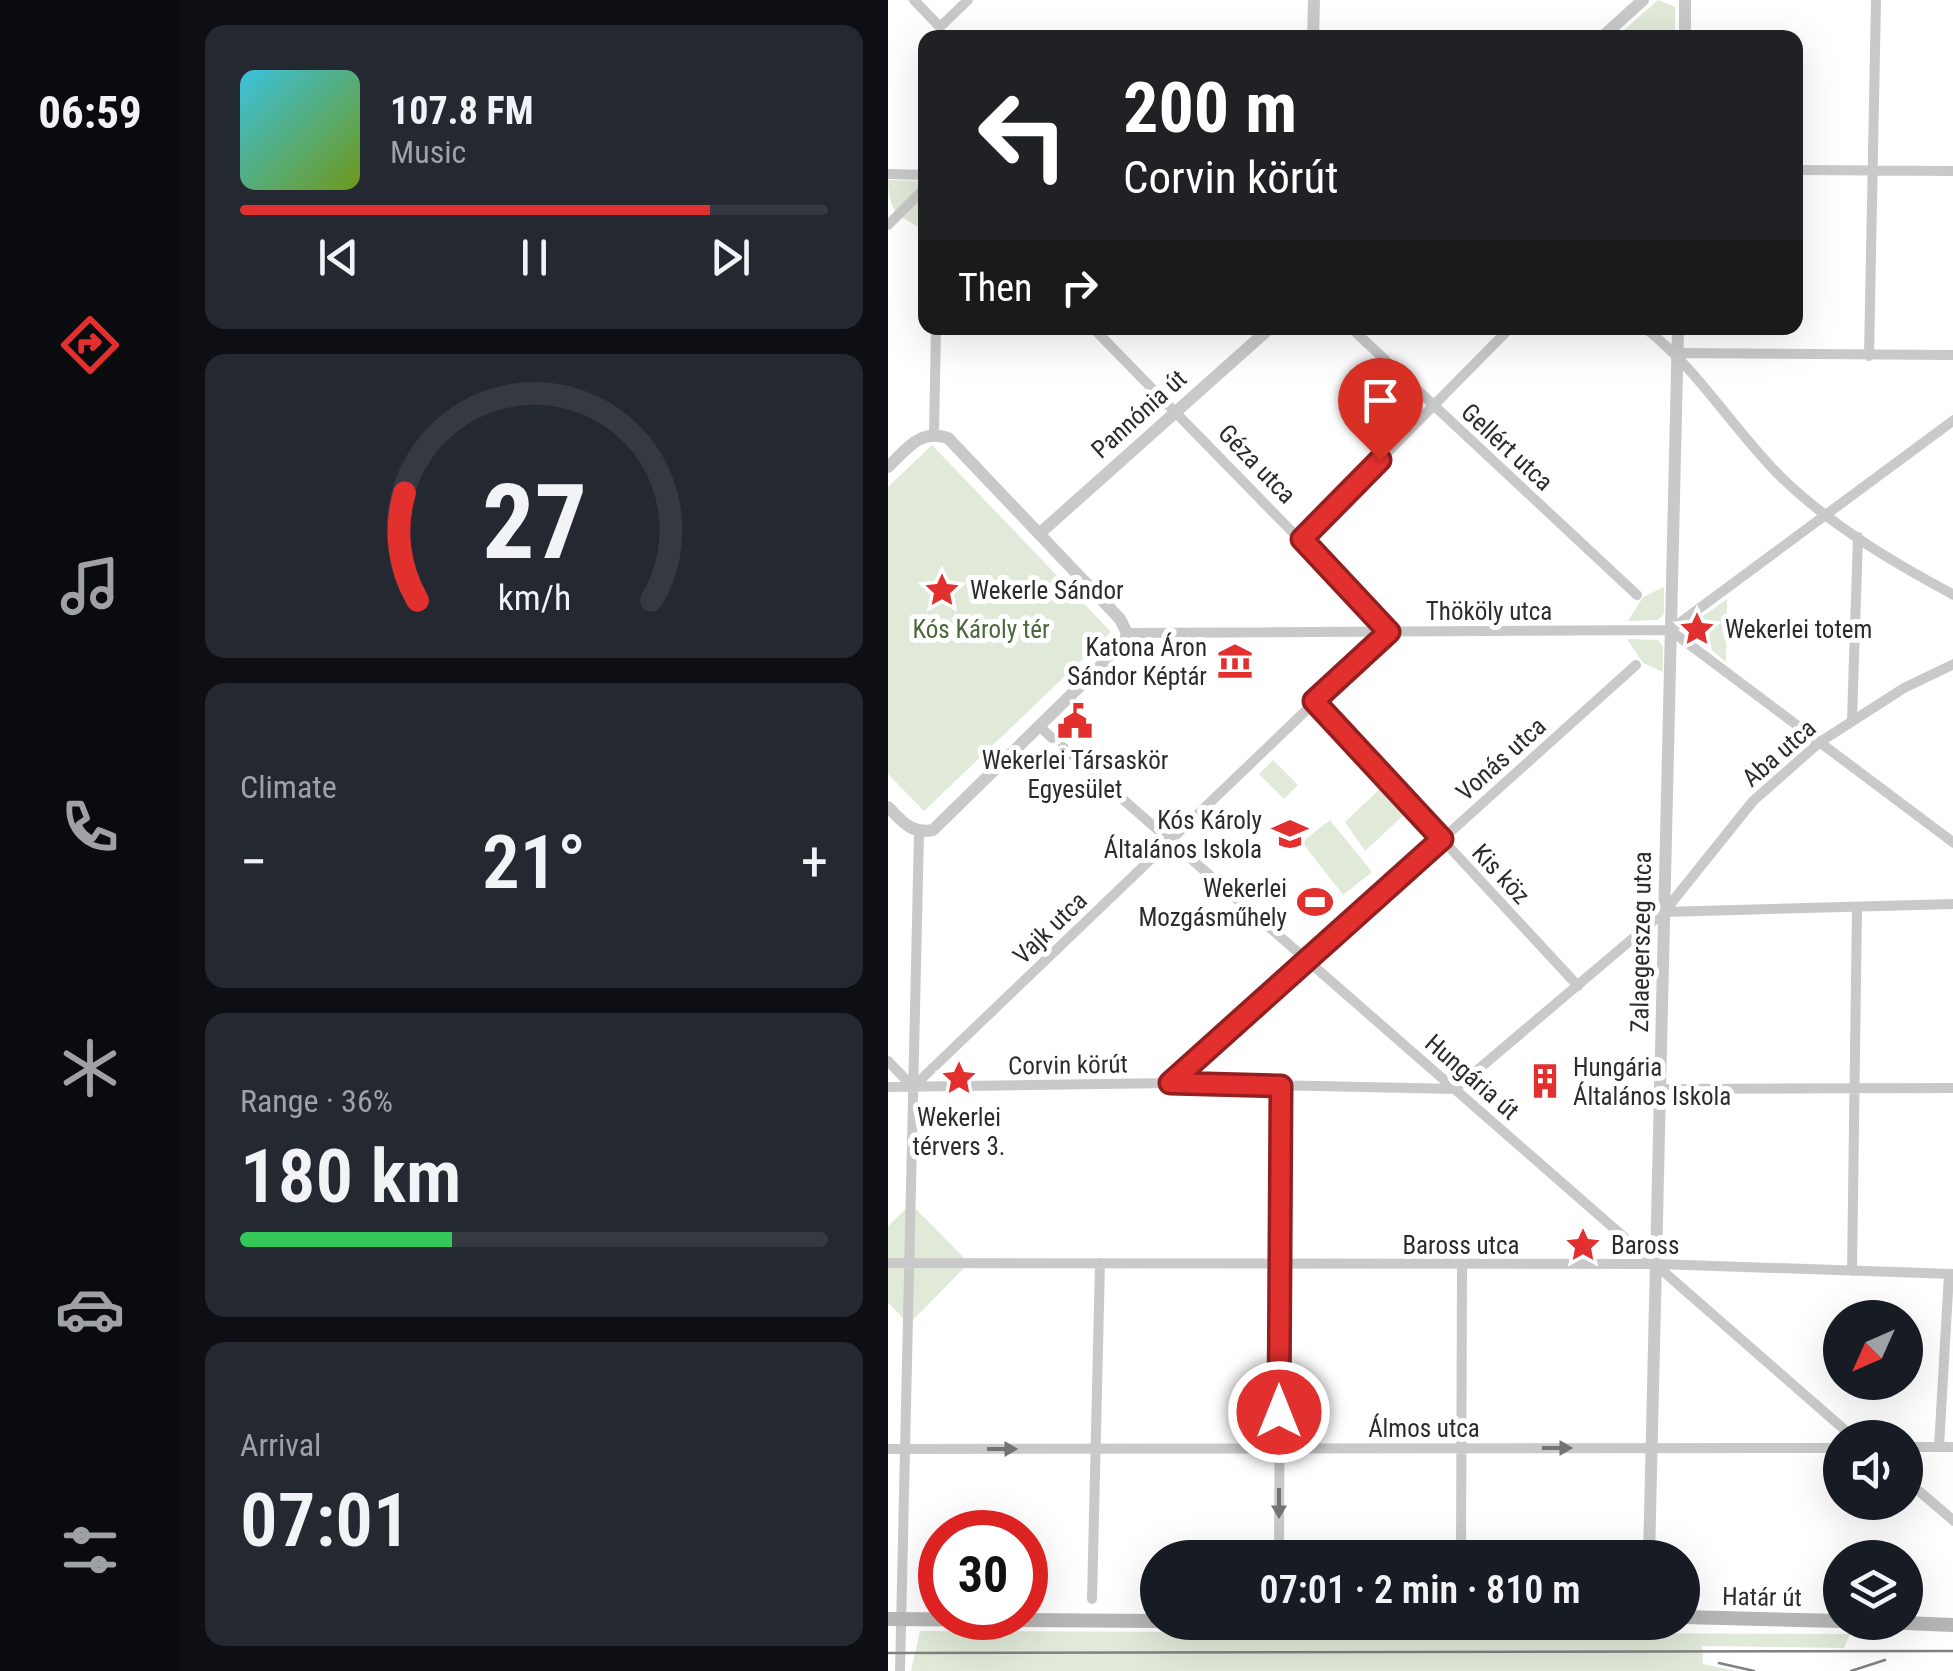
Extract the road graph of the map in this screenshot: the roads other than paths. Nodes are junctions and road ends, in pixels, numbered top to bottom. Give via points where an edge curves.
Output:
1 (914, 0) edge
2 (968, 0) edge
3 (1314, 0) edge
4 (1643, 0) edge
5 (1686, 0) edge
6 (1876, 0) edge
7 (938, 30) edge
8 (942, 30) edge
9 (1313, 30) edge
10 (1610, 30) edge
11 (1684, 30) edge
12 (1874, 169) junction
13 (1803, 170) edge
14 (1954, 171) edge
15 (888, 174) edge
16 (918, 174) edge
17 (918, 195) edge
18 (888, 225) edge
19 (936, 335) edge
20 (1099, 335) edge
21 (1262, 335) edge
22 (1358, 335) edge
23 (1503, 335) edge
24 (1653, 335) edge
25 (1678, 335) edge
26 (1677, 353) junction
27 (1954, 355) edge
28 (1869, 356) junction
29 (1433, 406) junction
30 (1176, 410) junction
31 (1954, 420) edge
32 (934, 434) junction
33 (888, 467) edge
34 (1826, 513) junction
35 (1038, 534) junction
36 (1858, 537) junction
37 (1302, 539) junction
38 (1637, 595) dead end
39 (1954, 595) edge
40 (1670, 630) junction
41 (1127, 632) junction
42 (1389, 632) junction
43 (1954, 664) edge
44 (1636, 665) dead end
45 (1314, 701) junction
46 (1852, 719) junction
47 (1039, 726) junction
48 (1052, 738) dead end
49 (1820, 742) junction
50 (1062, 746) dead end
51 (888, 807) edge
52 (920, 833) junction
53 (1442, 839) junction
54 (1170, 840) junction
55 (1954, 843) edge
56 (1954, 904) edge
57 (1857, 907) junction
58 (1664, 912) junction
59 (1307, 960) junction
60 (1578, 986) junction
61 (888, 1061) edge
62 (1170, 1083) junction
63 (1281, 1086) junction
64 (888, 1087) edge
65 (913, 1087) junction
66 (1854, 1088) junction
67 (1954, 1088) edge
68 (1455, 1089) junction
69 (1660, 1089) junction
70 (888, 1263) edge
71 (910, 1263) junction
72 (1100, 1263) junction
73 (1280, 1264) junction
74 (1656, 1264) junction
75 (1462, 1266) junction
76 (1852, 1271) junction
77 (1951, 1274) edge
78 (1834, 1420) edge
79 (1923, 1447) edge
80 (1939, 1447) junction
81 (1954, 1447) edge
82 (1279, 1448) junction
83 (1463, 1448) junction
84 (1651, 1448) junction
85 (1823, 1448) edge
86 (888, 1449) edge
87 (904, 1449) junction
88 (1096, 1449) junction
89 (1923, 1495) edge
90 (1954, 1521) edge
91 (1278, 1540) edge
92 (1460, 1540) edge
93 (1649, 1540) edge
94 (1092, 1598) dead end
95 (1700, 1617) edge
96 (894, 1619) edge
97 (1140, 1620) edge
98 (1823, 1621) edge
99 (1923, 1624) edge
100 (1954, 1625) edge
101 (900, 1671) edge

1 - 7 street
2 - 8 street
3 - 9 street
4 - 10 street
5 - 11 street
6 - 12 street
12 - 13 street
12 - 14 street
12 - 28 street
15 - 16 street
17 - 18 street
19 - 32 street
20 - 30 street, Géza utca
21 - 30 street, Pannónia út
22 - 29 street, Gellért utca
23 - 29 street
24 - 26 street
25 - 26 street, Zalaegerszeg utca
26 - 28 street
26 - 34 street via 1732,425
26 - 40 street, Zalaegerszeg utca
27 - 28 street
29 - 37 street
29 - 38 street, Gellért utca
30 - 35 street, Pannónia út
30 - 37 street, Géza utca
31 - 34 street
32 - 33 street via 920,437
32 - 35 street via 948,438
34 - 36 street
34 - 40 street
35 - 41 street
36 - 39 street
36 - 46 street
37 - 42 street, Géza utca
40 - 42 street, Thököly utca
40 - 49 street
40 - 58 street, Zalaegerszeg utca
41 - 42 street, Thököly utca
41 - 47 street via 1124,643
42 - 45 street, Vajk utca
43 - 46 street, Aba utca
44 - 53 street, Vonás utca
45 - 53 street, Kis köz
45 - 54 street, Vajk utca
46 - 49 street, Aba utca
47 - 48 street
47 - 52 street via 933,830
49 - 55 street
49 - 58 street, Aba utca via 1753,801
50 - 54 street, Hungária út
51 - 52 street
52 - 65 street
53 - 59 street, Vonás utca
53 - 60 street, Kis köz
54 - 59 street, Hungária út
54 - 65 street, Vajk utca
56 - 57 street
57 - 58 street
57 - 66 street
58 - 60 street
58 - 69 street, Zalaegerszeg utca
59 - 62 street, Vonás utca
59 - 68 street, Hungária út
60 - 68 street
61 - 65 street
62 - 63 street, Corvin körút
62 - 65 street, Corvin körút
63 - 68 street, Corvin körút
63 - 73 street
64 - 65 street, Corvin körút
65 - 71 street
66 - 67 street
66 - 69 street
66 - 76 street
68 - 74 street, Hungária út
69 - 74 street, Zalaegerszeg utca
70 - 71 street, Baross utca
71 - 72 street, Baross utca
71 - 87 street
72 - 73 street, Baross utca
72 - 88 street
73 - 75 street, Baross utca
73 - 82 street
74 - 75 street, Baross utca
74 - 76 street, Baross utca
74 - 78 street, Hungária út
74 - 84 street, Zalaegerszeg utca
75 - 83 street
76 - 77 street, Baross utca
77 - 80 street
79 - 80 street
80 - 81 street
82 - 83 street, Álmos utca
82 - 88 street, Álmos utca
82 -> 91 street
83 -> 84 street, Álmos utca
83 - 92 street
84 - 85 street, Álmos utca
84 - 93 street, Zalaegerszeg utca
86 - 87 street, Álmos utca
87 -> 88 street, Álmos utca
87 - 96 street
88 - 94 street
89 - 90 street
95 - 98 main road, Határ út
96 - 97 main road
96 - 101 street
99 - 100 main road

